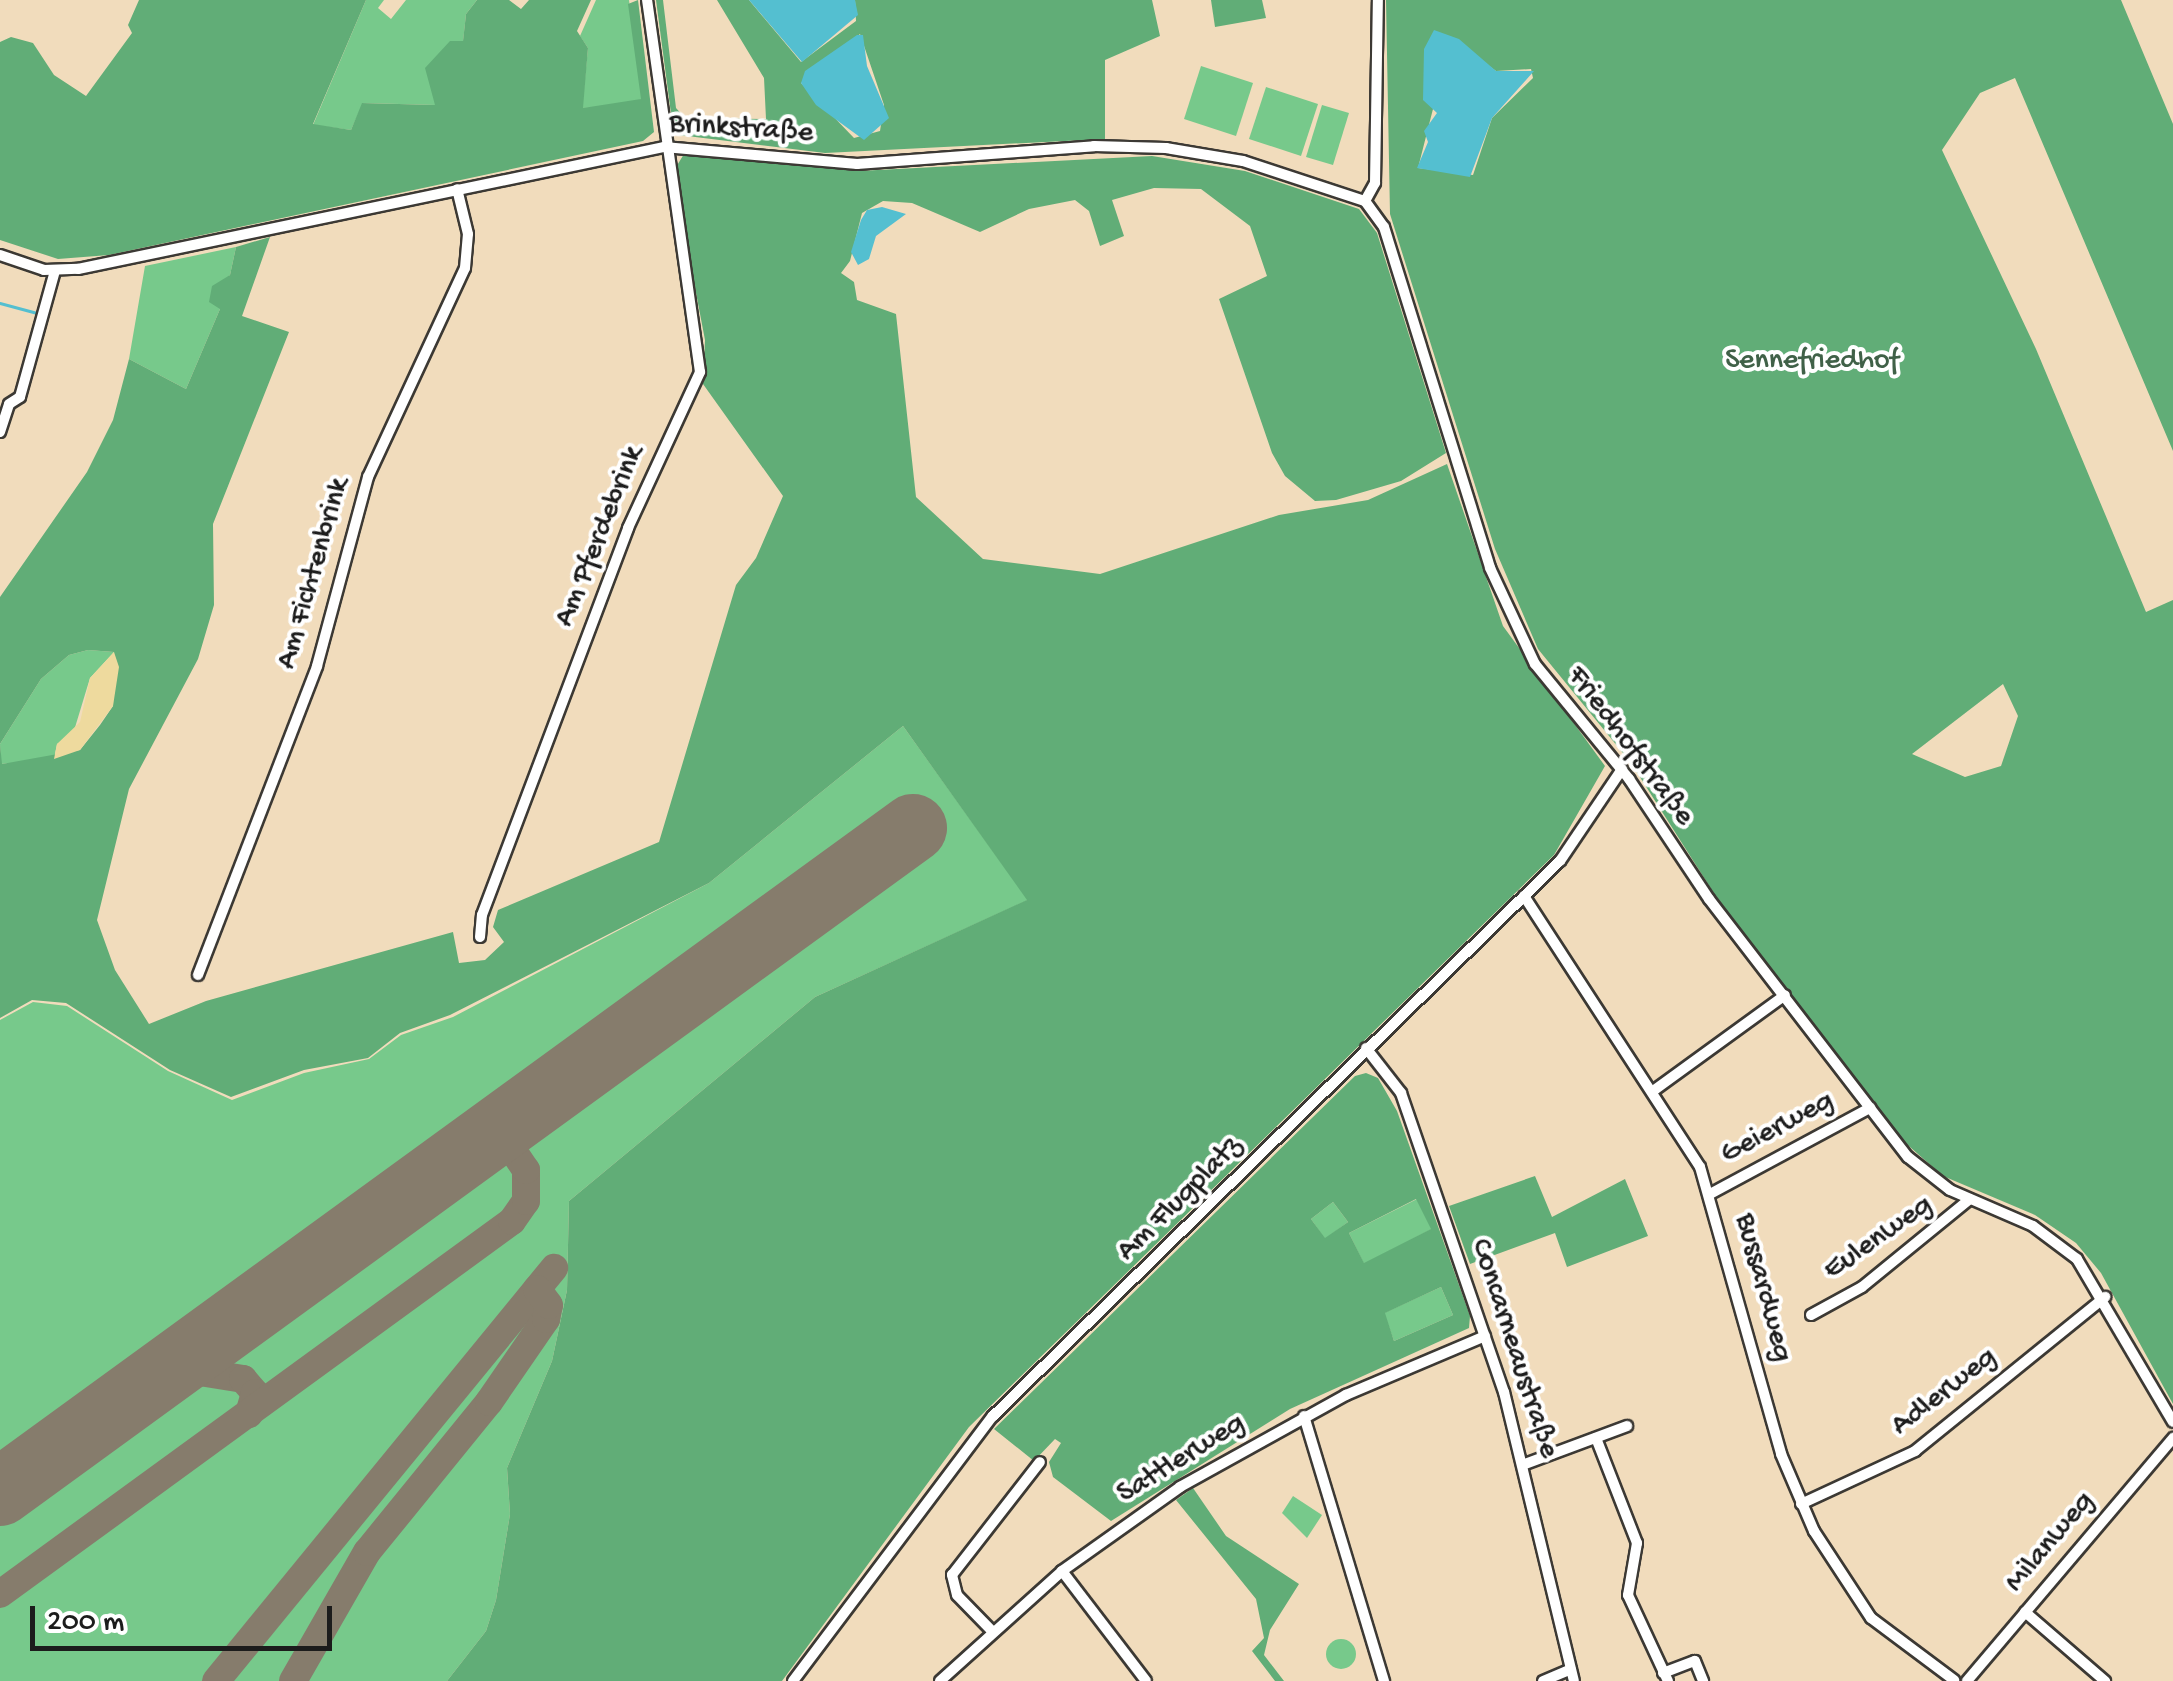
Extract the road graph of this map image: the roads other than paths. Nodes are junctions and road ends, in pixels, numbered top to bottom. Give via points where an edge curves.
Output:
1 (647, 0) edge
2 (1378, 0) edge
3 (664, 147) junction
4 (457, 189) junction
5 (1365, 202) junction
6 (0, 255) edge
7 (55, 271) junction
8 (4, 400) edge
9 (0, 432) edge
10 (1622, 770) junction
11 (1524, 896) junction
12 (480, 938) dead end
13 (198, 974) dead end
14 (1785, 995) junction
15 (1366, 1048) junction
16 (1654, 1092) junction
17 (1870, 1108) junction
18 (1710, 1194) junction
19 (1970, 1198) junction
20 (2105, 1297) junction
21 (1811, 1315) dead end
22 (1486, 1336) junction
23 (1304, 1416) junction
24 (2173, 1422) edge
25 (1626, 1426) dead end
26 (1596, 1438) junction
27 (2173, 1438) edge
28 (1040, 1462) dead end
29 (1525, 1464) junction
30 (1801, 1504) junction
31 (1062, 1571) junction
32 (2025, 1612) junction
33 (992, 1631) junction
34 (1572, 1675) edge
35 (1665, 1677) edge
36 (1954, 1680) edge
37 (793, 1681) edge
38 (940, 1681) edge
39 (1146, 1681) edge
40 (1384, 1681) edge
41 (1544, 1681) edge
42 (1702, 1681) edge
43 (1967, 1681) edge
44 (2105, 1681) edge

1 - 3 street, Am Pferdebrink
2 - 5 street via 1375,183
3 - 4 street, Brinkstraße
3 - 5 street, Brinkstraße via 858,164 1094,146 1166,148 1243,161
3 - 12 street, Am Pferdebrink via 700,372 628,528 486,906
4 - 7 street, Brinkstraße
4 - 13 street, Am Fichtenbrink via 468,234 466,268 368,477 317,666
5 - 10 street, Friedhofstraße via 1384,226 1508,618 1559,698
6 - 7 street, Brinkstraße
7 - 8 street via 20,396
8 - 9 street
10 - 11 street, Am Flugplatz via 1570,850
10 - 14 street, Friedhofstraße via 1702,891
11 - 15 street, Am Flugplatz
11 - 16 street, Bussardweg
14 - 16 street
14 - 17 street, Friedhofstraße
15 - 22 street, Concarneaustraße via 1401,1093
15 - 37 street, Am Flugplatz via 992,1416
16 - 18 street, Bussardweg
17 - 18 street, Geierweg
17 - 19 street, Friedhofstraße via 1921,1170
18 - 30 street, Bussardweg
19 - 20 street, Friedhofstraße via 2063,1246
19 - 21 street, Eulenweg via 1862,1287
20 - 24 street, Friedhofstraße
20 - 30 street, Adlerweg via 1915,1451
22 - 23 street, Sattlerweg
22 - 29 street, Concarneaustraße
23 - 31 street, Sattlerweg via 1180,1487
23 - 40 street
25 - 26 street
26 - 29 street
26 - 35 street via 1638,1544 1628,1595
27 - 32 street, Milanweg
28 - 33 street via 952,1575 957,1595
29 - 34 street, Concarneaustraße
30 - 36 street, Bussardweg via 1872,1618
31 - 33 street, Sattlerweg
31 - 39 street
32 - 43 street, Milanweg
32 - 44 street
33 - 38 street, Sattlerweg
34 - 41 street
35 - 42 street via 1696,1661

